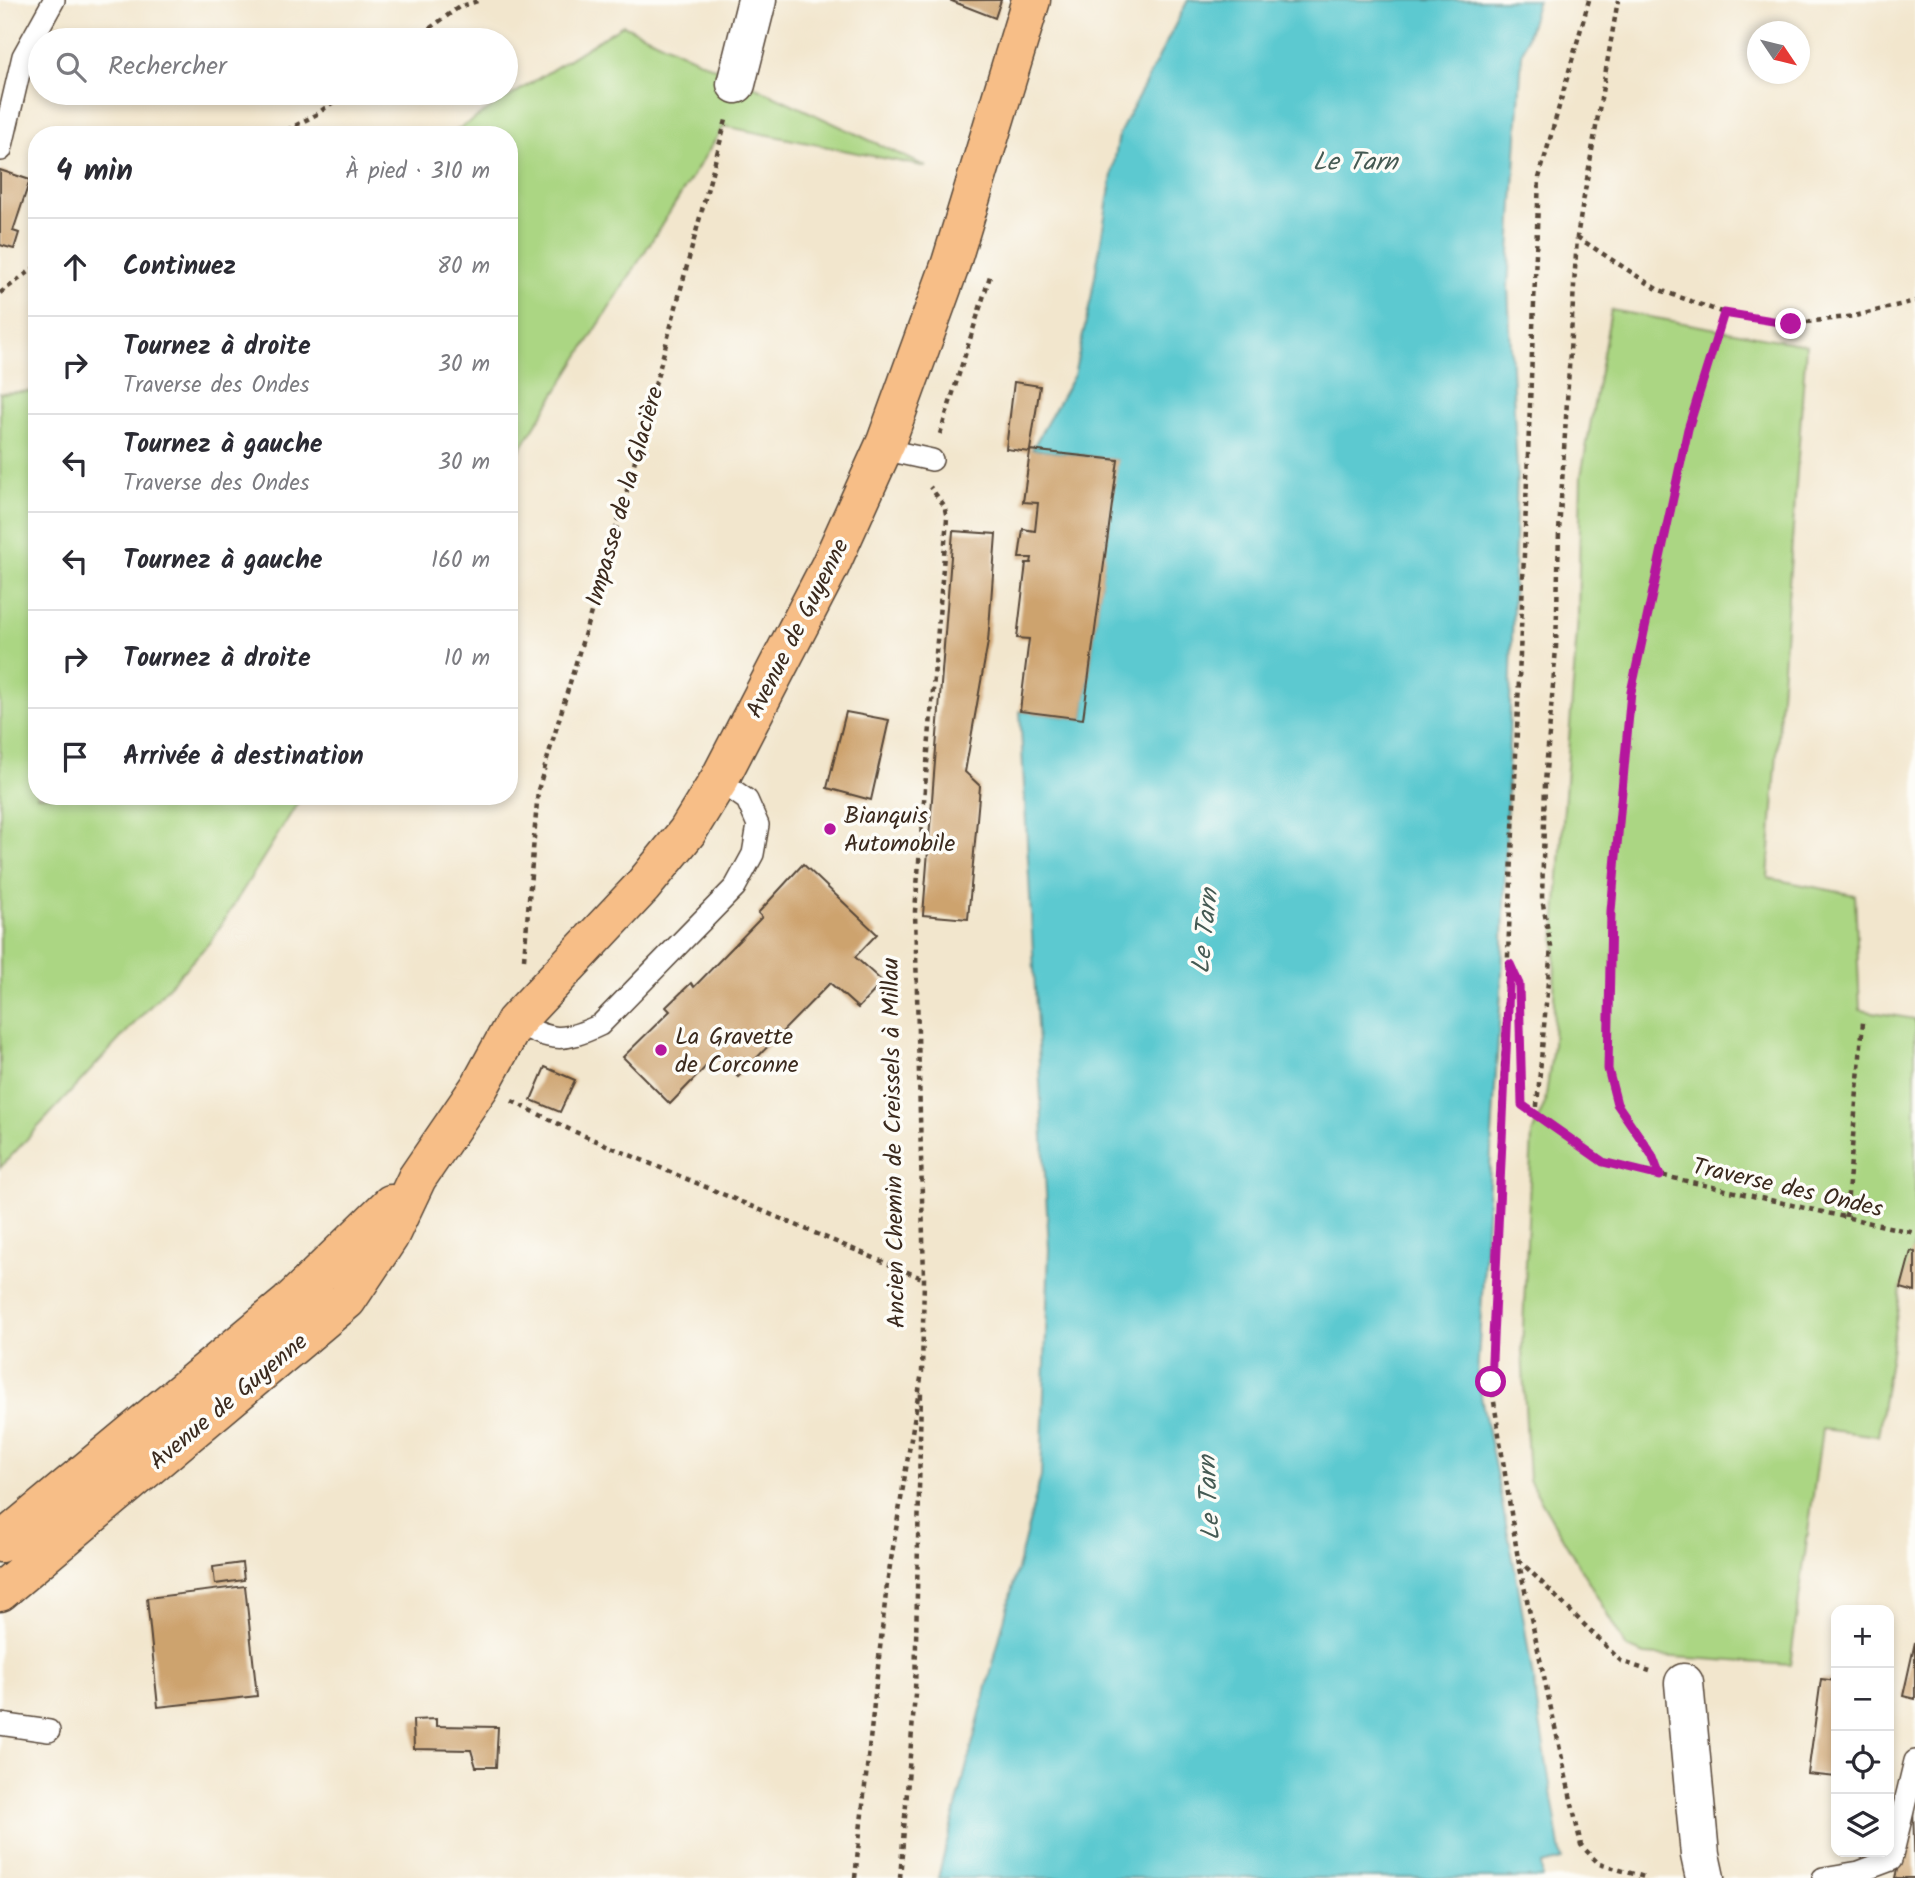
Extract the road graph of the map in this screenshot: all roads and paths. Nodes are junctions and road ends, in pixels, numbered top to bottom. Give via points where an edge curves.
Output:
1 (54, 0) edge
2 (481, 0) edge
3 (758, 0) edge
4 (1031, 0) edge
5 (1589, 0) edge
6 (1618, 0) edge
7 (38, 28) edge
8 (430, 28) edge
9 (28, 47) edge
10 (736, 84) joint
11 (329, 105) edge
12 (295, 126) edge
13 (1, 150) edge
14 (1577, 237) junction
15 (28, 273) edge
16 (0, 293) edge
17 (1915, 301) edge
18 (1724, 313) junction
19 (886, 442) junction
20 (932, 460) joint
21 (719, 780) junction
22 (1510, 964) junction
23 (542, 990) junction
24 (515, 1022) junction
25 (1863, 1022) dead end
26 (480, 1086) junction
27 (1536, 1117) junction
28 (1660, 1176) junction
29 (417, 1178) junction
30 (1846, 1217) junction
31 (1915, 1233) edge
32 (924, 1279) junction
33 (922, 1372) junction
34 (0, 1543) edge
35 (1518, 1559) junction
36 (0, 1592) edge
37 (1684, 1683) joint
38 (0, 1724) edge
39 (49, 1731) dead end
40 (1915, 1761) edge
41 (855, 1878) edge
42 (900, 1878) edge
43 (1648, 1878) edge
44 (1705, 1878) edge
45 (1823, 1878) edge

1 - 7 lane
2 - 8 path via 459,6
3 - 10 street
4 - 19 main road, Avenue de Guyenne via 951,263
5 - 22 path via 1539,178
6 - 14 path
9 - 13 lane
10 - 23 path, Impasse de la Glacière via 623,505 538,790 522,956
11 - 12 path
14 - 18 path via 1657,289
14 - 27 path via 1545,783 1542,899 1552,947
15 - 16 path
17 - 18 path via 1855,316 1791,324
18 - 28 path via 1688,429 1631,692 1611,911 1608,1069 1617,1104 1652,1155
19 - 20 lane via 900,453
19 - 21 main road, Avenue de Guyenne via 830,566
20 - 32 path, Ancien Chemin de Creissels à Millau via 930,489 944,505 947,518 915,911
21 - 23 main road, Avenue de Guyenne via 687,832 642,887
21 - 24 lane via 747,800 758,825 753,854 735,887 600,1025 572,1038 547,1038
22 - 27 path, Traverse des Ondes via 1519,984 1522,1105
22 - 35 path via 1491,1382
23 - 24 main road, Avenue de Guyenne
24 - 26 main road, Avenue de Guyenne
25 - 30 path
26 - 29 main road, Avenue de Guyenne
26 - 32 path via 573,1131
27 - 28 path, Traverse des Ondes via 1603,1162
28 - 30 path, Traverse des Ondes
29 - 34 main road, Avenue de Guyenne via 289,1303
29 - 36 main road, Avenue de Guyenne via 388,1237 347,1300
30 - 31 path, Traverse des Ondes
32 - 33 path, Ancien Chemin de Creissels à Millau
33 - 41 path, Ancien Chemin de Creissels à Millau via 887,1584
33 - 42 path via 915,1694
35 - 37 path via 1621,1661
35 - 43 path via 1581,1845 1599,1864
37 - 44 street
38 - 39 lane
40 - 45 lane via 1891,1860

